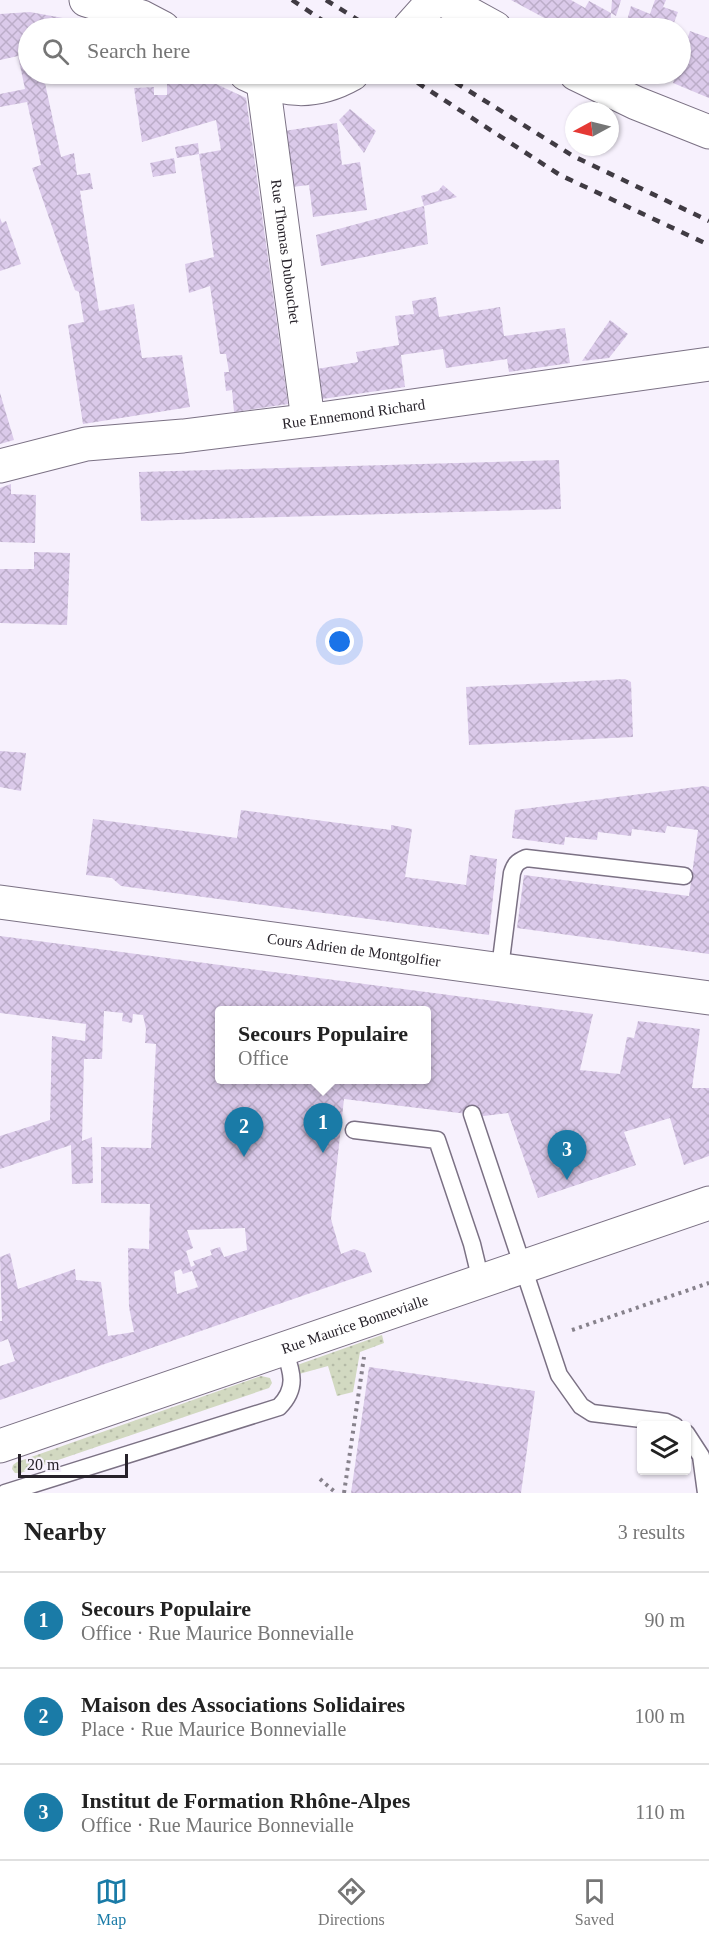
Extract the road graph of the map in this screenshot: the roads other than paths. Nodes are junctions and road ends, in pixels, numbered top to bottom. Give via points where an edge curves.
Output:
1 (86, 0) edge
2 (427, 12) edge
3 (144, 18) edge
4 (452, 18) edge
5 (256, 84) edge
6 (271, 84) edge
7 (332, 84) edge
8 (597, 84) edge
9 (709, 132) edge
10 (709, 364) edge
11 (308, 420) junction
12 (0, 466) edge
13 (684, 876) dead end
14 (0, 902) edge
15 (500, 969) junction
16 (709, 998) edge
17 (472, 1114) dead end
18 (354, 1130) dead end
19 (709, 1203) edge
20 (523, 1267) junction
21 (481, 1281) junction
22 (284, 1349) junction
23 (656, 1421) edge
24 (691, 1440) edge
25 (0, 1446) edge
26 (5, 1493) edge
27 (706, 1493) edge

1 - 3 main road
2 - 4 main road
5 - 11 main road, Rue Thomas Dubouchet
6 - 7 main road via 307,90
8 - 9 main road
10 - 11 main road, Rue Ennemond Richard
11 - 12 main road, Rue Ennemond Richard via 86,444
13 - 15 lane via 521,860 512,873
14 - 15 main road, Cours Adrien de Montgolfier
15 - 16 main road, Cours Adrien de Montgolfier
17 - 20 lane
18 - 21 lane via 437,1140
19 - 20 main road, Rue Maurice Bonnevialle
20 - 21 main road, Rue Maurice Bonnevialle
20 - 23 lane via 559,1375 581,1406 607,1416
21 - 22 main road, Rue Maurice Bonnevialle
22 - 25 main road, Rue Maurice Bonnevialle
22 - 26 lane via 294,1385 279,1407
24 - 27 lane via 701,1456

